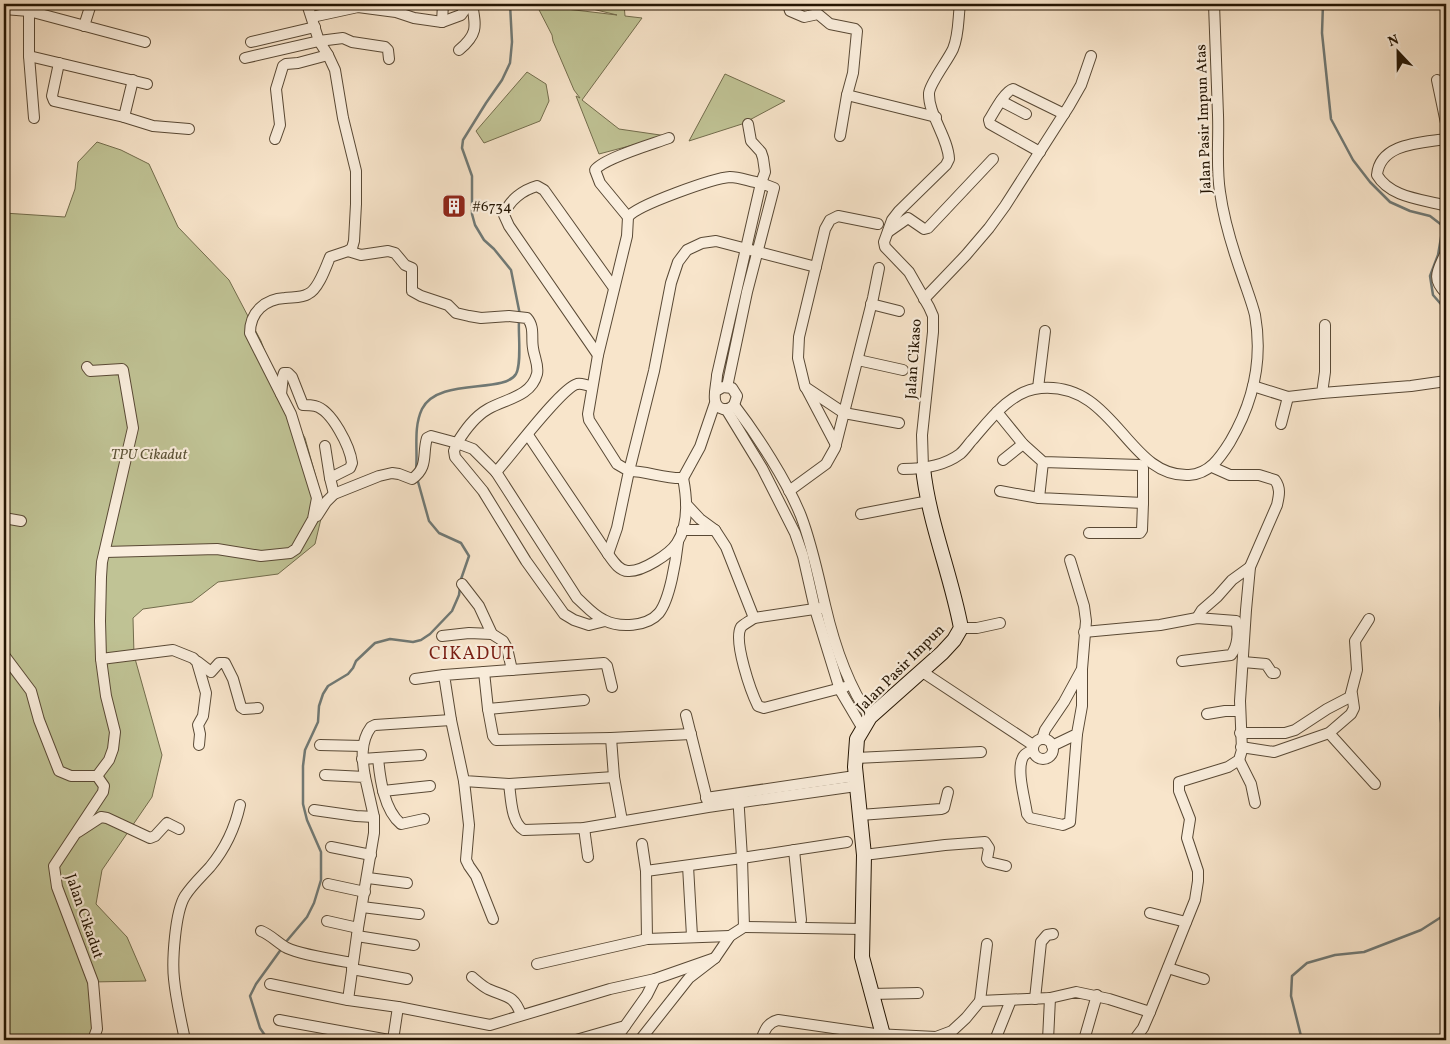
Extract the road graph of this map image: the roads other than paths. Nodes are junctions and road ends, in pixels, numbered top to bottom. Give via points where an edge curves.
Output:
1 (91, 4) edge
2 (308, 4) edge
3 (444, 4) edge
4 (470, 4) edge
5 (788, 4) edge
6 (960, 4) edge
7 (1214, 4) edge
8 (19, 7) edge
9 (4, 9) edge
10 (29, 11) junction
11 (462, 15) junction
12 (312, 17) junction
13 (474, 21) junction
14 (442, 22) junction
15 (84, 26) junction
16 (315, 28) junction
17 (319, 41) junction
18 (145, 42) dead end
19 (251, 42) dead end
20 (459, 50) dead end
21 (328, 55) junction
22 (29, 56) junction
23 (1091, 56) dead end
24 (245, 58) dead end
25 (389, 59) dead end
26 (59, 63) junction
27 (133, 80) junction
28 (1437, 80) dead end
29 (147, 84) dead end
30 (847, 96) junction
31 (1001, 101) junction
32 (1026, 114) dead end
33 (1064, 114) junction
34 (124, 117) junction
35 (936, 117) junction
36 (34, 118) dead end
37 (1446, 123) edge
38 (748, 124) dead end
39 (189, 129) dead end
40 (840, 136) dead end
41 (669, 138) dead end
42 (275, 139) dead end
43 (1446, 139) edge
44 (1040, 152) junction
45 (993, 159) dead end
46 (761, 183) junction
47 (1446, 207) edge
48 (628, 217) junction
49 (878, 224) dead end
50 (886, 235) junction
51 (747, 248) junction
52 (348, 251) junction
53 (758, 252) junction
54 (1446, 252) edge
55 (816, 267) junction
56 (879, 268) dead end
57 (614, 288) junction
58 (1446, 293) edge
59 (924, 298) junction
60 (871, 304) junction
61 (899, 311) dead end
62 (1325, 325) dead end
63 (1045, 331) dead end
64 (598, 355) junction
65 (858, 360) junction
66 (86, 367) dead end
67 (903, 370) dead end
68 (1446, 381) edge
69 (805, 386) junction
70 (1253, 386) junction
71 (592, 387) junction
72 (727, 387) junction
73 (1038, 388) junction
74 (716, 391) junction
75 (1322, 393) junction
76 (281, 396) junction
77 (1288, 396) junction
78 (715, 403) junction
79 (730, 407) junction
80 (997, 412) junction
81 (844, 413) junction
82 (900, 423) dead end
83 (1282, 424) dead end
84 (528, 435) junction
85 (457, 443) junction
86 (1023, 444) junction
87 (836, 445) junction
88 (325, 446) dead end
89 (1003, 460) dead end
90 (1043, 462) junction
91 (1212, 467) junction
92 (923, 468) junction
93 (903, 469) dead end
94 (629, 470) junction
95 (496, 472) junction
96 (330, 478) junction
97 (683, 478) junction
98 (789, 491) junction
99 (1000, 491) dead end
100 (334, 494) junction
101 (1039, 498) junction
102 (929, 502) junction
103 (1143, 503) junction
104 (686, 504) junction
105 (861, 514) dead end
106 (4, 518) edge
107 (314, 519) junction
108 (21, 521) dead end
109 (682, 530) junction
110 (715, 530) junction
111 (1089, 533) dead end
112 (678, 542) junction
113 (105, 552) junction
114 (608, 554) junction
115 (1070, 560) dead end
116 (1250, 567) junction
117 (462, 584) dead end
118 (820, 608) junction
119 (754, 618) junction
120 (1197, 618) junction
121 (1369, 619) dead end
122 (604, 621) junction
123 (1000, 623) dead end
124 (961, 628) junction
125 (1084, 632) junction
126 (492, 634) junction
127 (442, 636) dead end
128 (4, 655) edge
129 (101, 659) junction
130 (1182, 661) dead end
131 (197, 662) junction
132 (1243, 662) junction
133 (1082, 669) junction
134 (512, 670) junction
135 (921, 671) junction
136 (484, 672) junction
137 (1275, 673) dead end
138 (444, 675) junction
139 (415, 680) dead end
140 (851, 685) junction
141 (612, 687) dead end
142 (840, 690) junction
143 (1352, 694) junction
144 (584, 700) dead end
145 (258, 708) dead end
146 (488, 710) junction
147 (1240, 711) junction
148 (1207, 714) dead end
149 (686, 715) dead end
150 (451, 720) junction
151 (866, 723) junction
152 (1240, 733) junction
153 (1329, 733) junction
154 (691, 734) junction
155 (1077, 734) junction
156 (611, 738) junction
157 (1036, 744) junction
158 (199, 745) dead end
159 (320, 745) dead end
160 (364, 746) junction
161 (1052, 746) junction
162 (1241, 747) junction
163 (981, 752) dead end
164 (421, 755) dead end
165 (378, 758) junction
166 (856, 758) junction
167 (362, 759) junction
168 (1239, 760) junction
169 (325, 775) dead end
170 (97, 776) junction
171 (365, 777) junction
172 (614, 777) junction
173 (464, 781) junction
174 (856, 781) junction
175 (508, 784) junction
176 (1375, 784) dead end
177 (430, 786) dead end
178 (383, 791) junction
179 (948, 792) dead end
180 (738, 799) junction
181 (707, 802) junction
182 (1255, 803) dead end
183 (240, 805) dead end
184 (314, 810) dead end
185 (860, 815) junction
186 (374, 817) junction
187 (424, 819) dead end
188 (622, 821) junction
189 (584, 828) junction
190 (179, 829) dead end
191 (73, 836) junction
192 (847, 842) dead end
193 (642, 844) dead end
194 (331, 847) dead end
195 (794, 850) junction
196 (371, 854) junction
197 (864, 855) junction
198 (588, 857) dead end
199 (742, 858) junction
200 (688, 866) junction
201 (1006, 866) dead end
202 (646, 871) junction
203 (368, 878) junction
204 (407, 883) dead end
205 (328, 884) dead end
206 (365, 892) junction
207 (362, 907) junction
208 (1150, 913) dead end
209 (419, 914) dead end
210 (492, 919) dead end
211 (801, 920) dead end
212 (327, 921) dead end
213 (1186, 922) junction
214 (744, 927) junction
215 (862, 928) junction
216 (358, 932) junction
217 (266, 933) dead end
218 (1053, 934) dead end
219 (692, 936) junction
220 (730, 936) junction
221 (647, 939) junction
222 (986, 944) dead end
223 (414, 945) dead end
224 (715, 958) junction
225 (537, 964) dead end
226 (353, 966) junction
227 (1168, 968) junction
228 (472, 977) dead end
229 (655, 978) junction
230 (407, 979) dead end
231 (1204, 979) dead end
232 (270, 984) dead end
233 (918, 993) dead end
234 (871, 994) junction
235 (1097, 995) junction
236 (1050, 998) junction
237 (1035, 999) junction
238 (348, 1000) junction
239 (1011, 1000) junction
240 (980, 1001) junction
241 (398, 1008) junction
242 (1150, 1012) junction
243 (521, 1015) junction
244 (279, 1020) dead end
245 (625, 1026) junction
246 (883, 1037) edge
247 (95, 1039) edge
248 (185, 1040) edge
249 (389, 1040) edge
250 (393, 1040) edge
251 (576, 1040) edge
252 (615, 1040) edge
253 (640, 1040) edge
254 (761, 1040) edge
255 (996, 1040) edge
256 (1048, 1040) edge
257 (1084, 1040) edge
258 (1134, 1040) edge

1 - 15 street
2 - 12 street
3 - 14 street
4 - 11 street
4 - 13 street
5 - 30 street via 790,11 804,17 818,14 830,24 857,31
6 - 35 street via 954,47 929,92
7 - 70 street, Jalan Pasir Impun Atas via 1220,191 1228,234 1254,314 1258,356
8 - 9 street
8 - 10 street
10 - 15 street
10 - 22 street
11 - 13 street
11 - 14 street
12 - 14 street via 358,7
12 - 16 street
13 - 20 street via 476,29
15 - 18 street
16 - 17 street
16 - 19 street
17 - 21 street
17 - 24 street
17 - 25 street via 343,38 385,47
21 - 42 street via 283,66 276,89 280,125
21 - 52 street via 335,70 356,170 354,241
22 - 26 street
22 - 36 street
23 - 33 street via 1081,85
26 - 27 street
26 - 34 street via 52,96 54,101
27 - 29 street
27 - 34 street
28 - 37 street
30 - 35 street
30 - 40 street
31 - 32 street
31 - 33 street via 1013,89
31 - 44 street via 989,120 990,124
33 - 44 street
34 - 39 street via 153,126
35 - 50 street via 949,156 948,162 899,211
38 - 46 street via 751,140 763,158 765,172
41 - 48 street via 599,164 595,170 600,183
43 - 47 street via 1396,149 1383,158 1377,175 1386,187 1399,194
44 - 59 street via 989,228
45 - 50 street via 928,228 924,229 908,218
46 - 48 street via 730,177 671,195 635,210
46 - 51 street
46 - 53 street via 774,188
48 - 57 street
49 - 55 street via 832,217
50 - 59 street, Jalan Cikaso via 885,247 905,266
51 - 53 street
51 - 74 street
51 - 94 street via 716,241 702,243 687,250 678,262
52 - 76 street via 330,257 308,295 270,301 255,312 250,333
52 - 85 street via 361,255 395,253 412,268 412,290 448,305 456,313 481,318 522,316 530,322 538,368 536,378 522,395 487,409 476,418
53 - 55 street
53 - 72 street
54 - 58 street via 1436,277 1438,285
55 - 69 street via 799,337 798,358
56 - 60 street
57 - 64 street
57 - 64 street via 544,190 537,186 527,189 506,208 504,215 510,226
59 - 92 street, Jalan Cikaso via 933,316 933,332 922,435
60 - 61 street
60 - 65 street
62 - 75 street
63 - 73 street
64 - 71 street
65 - 67 street
65 - 81 street
66 - 113 street via 96,372 123,370 133,428
68 - 75 street
69 - 81 street
69 - 87 street
70 - 77 street
70 - 91 street, Jalan Pasir Impun Atas via 1237,429
71 - 84 street via 576,384 552,405
71 - 94 street via 589,420 617,464
72 - 74 street
72 - 79 street via 732,388 737,396
73 - 80 street via 1011,400
73 - 91 street via 1065,389 1083,396 1162,470 1189,475
74 - 78 street
75 - 77 street
76 - 96 street via 283,376 288,372 303,405 316,406 336,424 352,463 350,468
76 - 107 street via 291,414 317,498
77 - 83 street
78 - 79 street via 722,409
78 - 97 street via 700,447
79 - 98 street via 753,431
79 - 118 street via 796,534
80 - 86 street
80 - 92 street via 960,454
81 - 82 street
81 - 87 street
84 - 95 street
84 - 114 street
85 - 95 street via 473,449
85 - 100 street via 431,436 427,438 425,460 415,477 399,474 378,476
85 - 122 street via 455,457 484,490 526,561 564,614 589,625
86 - 89 street
86 - 90 street
87 - 98 street via 826,464
88 - 96 street
90 - 101 street
90 - 103 street via 1140,465 1143,468
91 - 116 street via 1230,475 1259,475 1275,480 1279,486 1277,505
92 - 93 street
92 - 102 street, Jalan Pasir Impun
94 - 97 street
94 - 114 street
95 - 122 street via 577,598
96 - 100 street
97 - 104 street
98 - 118 street via 801,516 813,556
99 - 101 street
100 - 107 street
101 - 103 street
102 - 105 street
102 - 124 street, Jalan Pasir Impun
103 - 111 street via 1140,533
104 - 109 street
104 - 110 street
106 - 108 street
107 - 113 street via 290,554 261,556 217,549
109 - 110 street
109 - 112 street
110 - 119 street via 726,547
112 - 114 street via 670,552 627,572 617,566
112 - 122 street via 673,574 658,613 646,622 618,624
113 - 129 street via 101,577
115 - 125 street via 1084,606
116 - 120 street via 1232,580
116 - 132 street
117 - 126 street via 479,606
118 - 119 street
118 - 140 street
118 - 142 street
119 - 142 street via 742,627 738,638 758,706 764,708
120 - 125 street
120 - 130 street via 1236,621 1236,647 1228,656
121 - 143 street via 1356,641 1357,670
123 - 124 street
124 - 135 street, Jalan Pasir Impun via 942,654
125 - 133 street
126 - 127 street
126 - 134 street via 507,648
128 - 170 street via 31,691 59,771 71,776
129 - 131 street via 172,650
129 - 170 street via 115,732 109,760
131 - 145 street via 212,672 219,663 224,664 234,679 242,707
131 - 158 street via 206,693 203,716 198,725
132 - 137 street via 1266,664
132 - 147 street
133 - 155 street via 1082,706
133 - 157 street
134 - 136 street
134 - 141 street via 604,663
135 - 151 street, Jalan Pasir Impun
135 - 157 street
136 - 138 street
136 - 146 street
138 - 139 street
138 - 150 street
140 - 142 street
140 - 151 street
142 - 151 street
143 - 152 street via 1295,730
143 - 153 street via 1354,708 1351,714
144 - 146 street
146 - 156 street via 496,740
147 - 148 street
147 - 152 street
149 - 154 street
150 - 160 street via 375,724 368,730
150 - 173 street
151 - 166 street, Jalan Pasir Impun via 857,739
152 - 162 street
153 - 162 street via 1274,752
153 - 176 street
154 - 156 street
154 - 181 street
155 - 157 street via 1070,822 1063,825 1030,818 1027,814 1022,762
155 - 161 street
156 - 172 street
157 - 161 street via 1046,739
157 - 161 street via 1037,757 1045,758 1051,754
159 - 160 street
160 - 167 street
162 - 168 street
163 - 166 street
164 - 165 street
165 - 167 street
165 - 178 street
166 - 174 street, Jalan Pasir Impun
167 - 171 street
168 - 182 street
168 - 213 street via 1228,767 1179,782 1190,819 1187,838 1198,871 1195,900
169 - 171 street
170 - 191 street, Jalan Cikadut via 104,786 102,792
171 - 186 street
172 - 175 street
172 - 188 street
173 - 175 street
173 - 210 street via 469,825 466,860 476,876
174 - 180 street
174 - 185 street, Jalan Pasir Impun
175 - 189 street via 514,815 524,830
177 - 178 street
178 - 187 street via 401,824
179 - 185 street via 941,809
180 - 181 street
180 - 199 street
181 - 188 street
183 - 248 street via 222,852 193,884 176,922 174,978
184 - 186 street
185 - 197 street, Jalan Pasir Impun
186 - 196 street
188 - 189 street
189 - 198 street
190 - 191 street via 166,823 150,838 101,817
191 - 247 street, Jalan Cikadut via 54,866 54,873 93,982
192 - 195 street
193 - 202 street
194 - 196 street
195 - 199 street
195 - 211 street
196 - 203 street
197 - 201 street via 985,842 989,848 989,862
197 - 215 street, Jalan Pasir Impun
199 - 200 street
199 - 214 street
200 - 202 street
200 - 219 street
202 - 221 street
203 - 204 street
203 - 206 street
205 - 206 street
206 - 207 street
207 - 209 street
207 - 216 street
208 - 213 street
212 - 216 street
213 - 227 street
214 - 215 street
214 - 220 street
215 - 234 street, Jalan Pasir Impun via 862,957
216 - 223 street
216 - 226 street
217 - 226 street via 288,948
218 - 237 street via 1041,942
219 - 220 street
219 - 221 street
220 - 224 street
221 - 225 street
222 - 240 street
224 - 229 street
224 - 253 street via 689,978
226 - 230 street
226 - 238 street
227 - 231 street
227 - 242 street
228 - 243 street via 489,989 509,996
229 - 243 street
229 - 245 street
232 - 238 street
233 - 234 street
234 - 246 street, Jalan Pasir Impun
235 - 236 street via 1076,992
235 - 242 street
235 - 257 street
236 - 237 street
236 - 256 street
237 - 239 street
238 - 241 street
239 - 240 street
239 - 255 street
240 - 246 street via 952,1031 936,1036
241 - 243 street via 487,1024
241 - 250 street
242 - 258 street
244 - 249 street
245 - 251 street
245 - 252 street
246 - 254 street via 778,1020 765,1028

